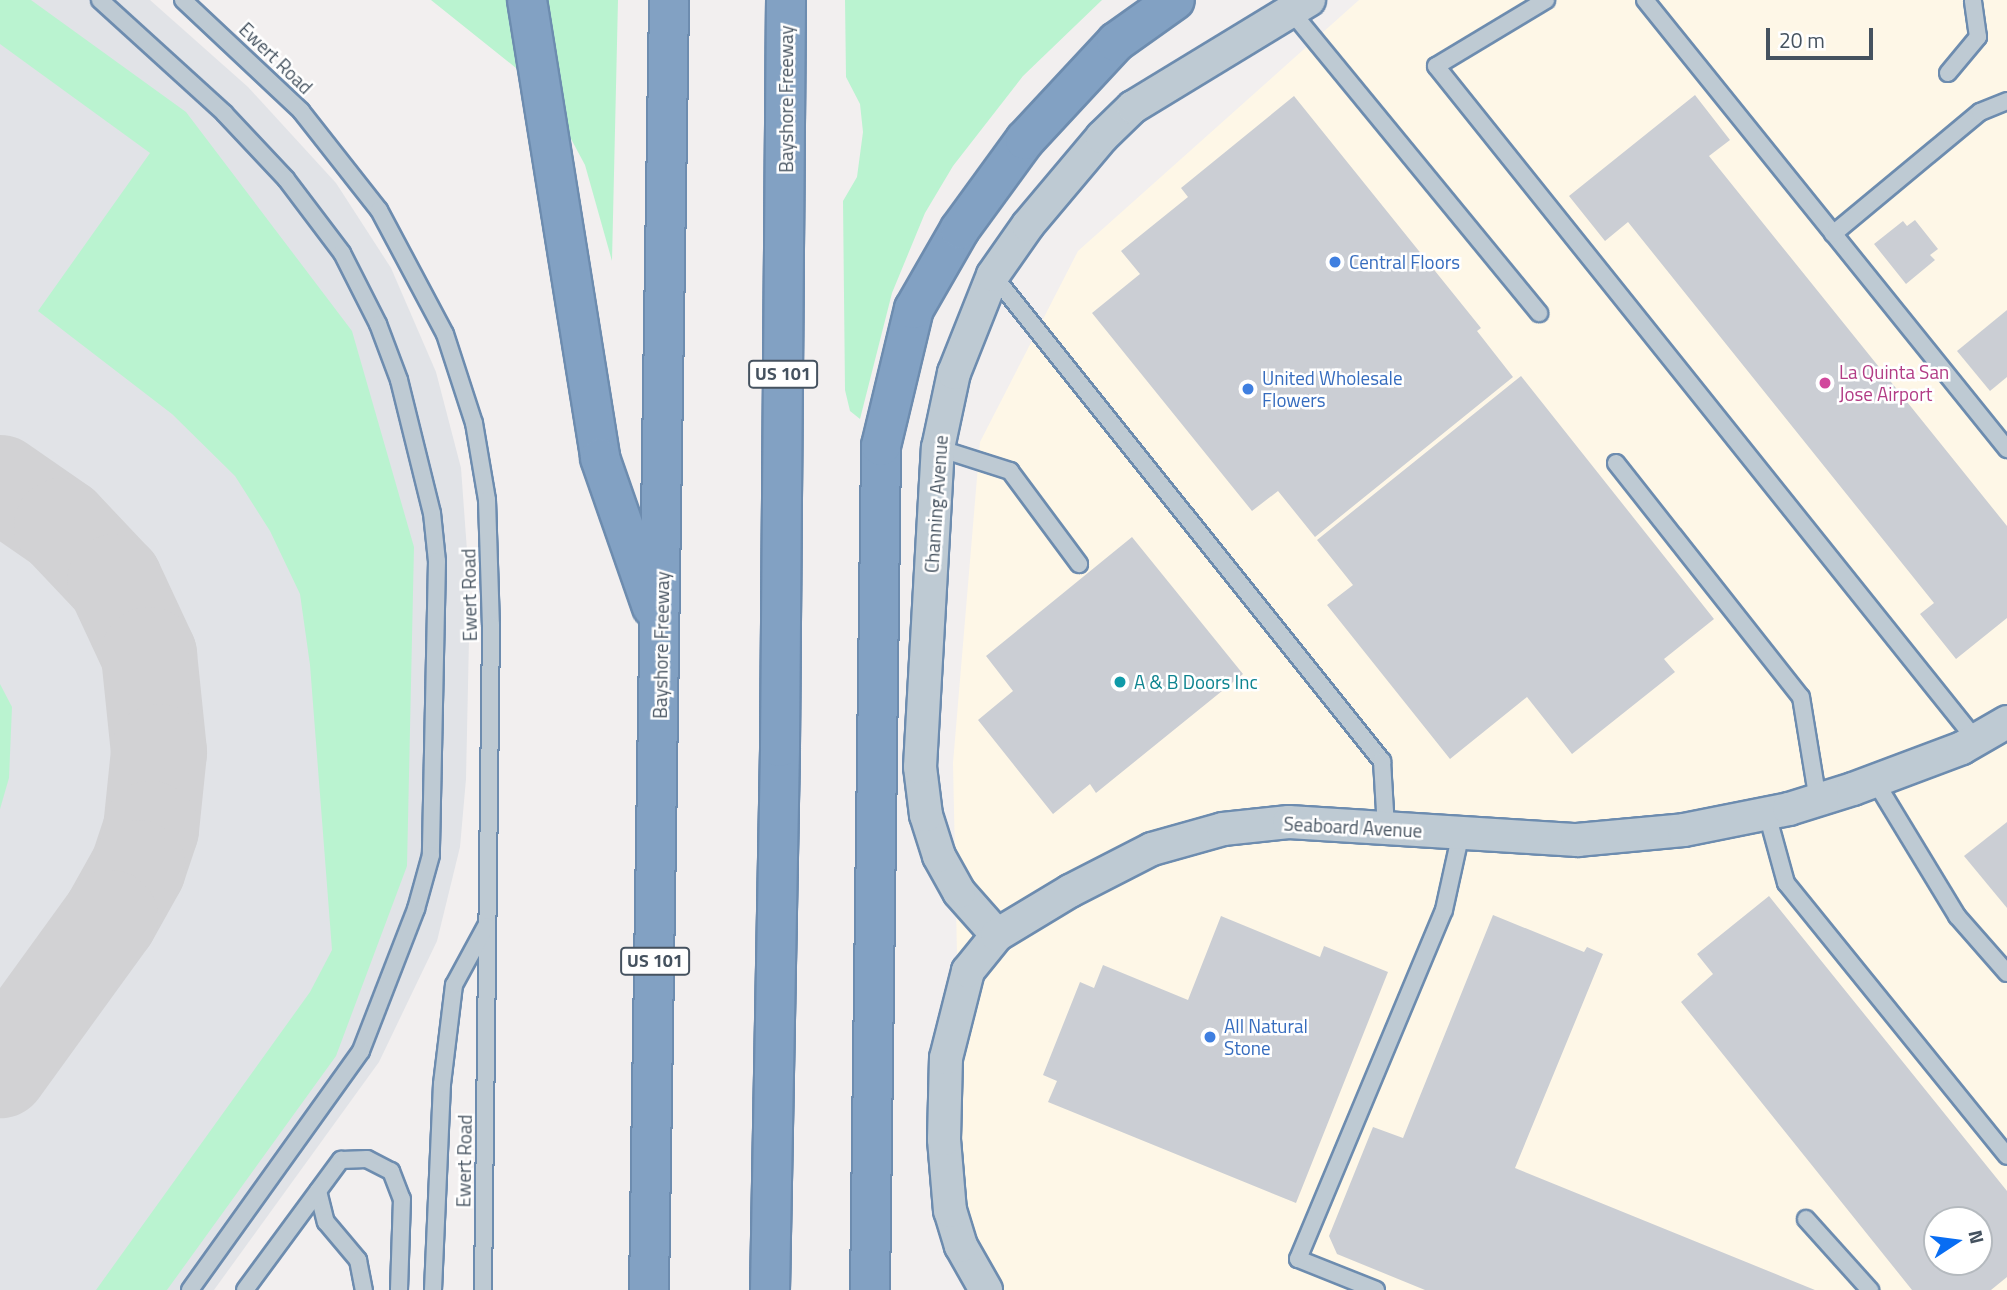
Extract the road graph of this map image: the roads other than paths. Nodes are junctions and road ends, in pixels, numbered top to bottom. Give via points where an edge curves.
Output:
1 (100, 0) edge
2 (183, 0) edge
3 (527, 0) edge
4 (660, 0) edge
5 (669, 0) edge
6 (786, 0) edge
7 (1175, 0) edge
8 (1546, 0) edge
9 (1645, 0) edge
10 (1973, 0) edge
11 (1300, 5) edge
12 (1948, 73) dead end
13 (668, 77) junction
14 (2007, 100) edge
15 (1833, 234) junction
16 (993, 275) junction
17 (1539, 313) dead end
18 (938, 448) junction
19 (2007, 449) edge
20 (1616, 463) dead end
21 (1079, 564) dead end
22 (661, 632) junction
23 (2007, 722) edge
24 (1976, 740) junction
25 (1875, 781) junction
26 (1818, 801) junction
27 (1767, 814) junction
28 (1386, 828) junction
29 (1461, 833) junction
30 (487, 924) junction
31 (997, 935) junction
32 (2007, 973) edge
33 (2007, 1156) edge
34 (318, 1191) junction
35 (1807, 1219) dead end
36 (190, 1290) edge
37 (245, 1290) edge
38 (364, 1290) edge
39 (399, 1290) edge
40 (433, 1290) edge
41 (483, 1290) edge
42 (649, 1290) edge
43 (770, 1290) edge
44 (870, 1290) edge
45 (986, 1290) edge
46 (1376, 1290) edge
47 (1870, 1290) edge

1 - 36 lane via 224,113 286,179 342,253 378,324 399,380 429,500 437,561 430,855 416,909 361,1051
2 - 30 lane, Ewert Road via 302,111 379,210 445,334 474,423 487,500 491,625
3 - 22 highway via 600,458
4 - 13 highway
5 - 13 highway, Bayshore Freeway / US 101
6 - 43 highway, Bayshore Freeway / US 101
7 - 44 highway via 1116,42 1025,140 960,229 914,309 881,446
8 - 24 lane via 1436,66
9 - 15 lane
10 - 12 lane via 1978,37
11 - 16 street, Channing Avenue via 1133,107 1062,182
11 - 17 lane
13 - 22 highway, Bayshore Freeway / US 101
14 - 15 lane via 1980,112
15 - 19 lane
16 - 18 street, Channing Avenue via 954,373
16 - 28 lane via 1382,761
18 - 21 lane via 1010,471
18 - 31 street, Channing Avenue via 920,767 926,815 939,856 959,892
20 - 26 lane via 1801,697
22 - 42 highway, Bayshore Freeway / US 101
23 - 24 street, Seaboard Avenue
24 - 25 street, Seaboard Avenue
25 - 26 street, Seaboard Avenue
25 - 32 lane via 1957,916
26 - 27 street, Seaboard Avenue
27 - 29 street, Seaboard Avenue via 1684,830 1577,841
27 - 33 lane via 1786,883
28 - 29 street, Seaboard Avenue
28 - 31 street, Seaboard Avenue via 1289,821 1223,829 1152,849
29 - 46 lane via 1444,910 1298,1259
30 - 40 lane via 454,985 442,1084
30 - 41 lane, Ewert Road
31 - 45 street, Seaboard Avenue via 968,971 946,1059 944,1139 950,1210 961,1246
34 - 37 lane
34 - 38 lane via 326,1222 358,1260
34 - 39 lane via 341,1160 367,1159 391,1171 402,1199
35 - 47 lane

